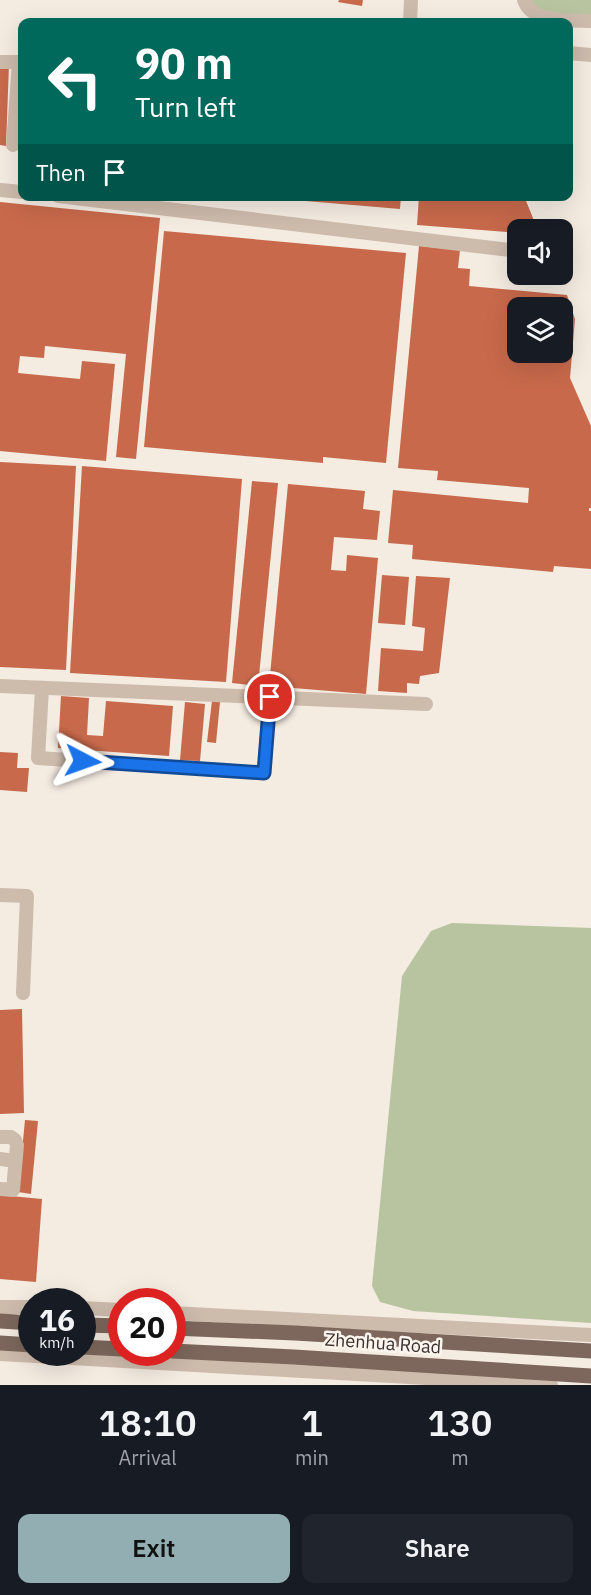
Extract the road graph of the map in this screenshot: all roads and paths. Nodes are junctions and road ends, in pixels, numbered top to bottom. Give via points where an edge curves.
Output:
1 (411, 0) edge
2 (524, 0) edge
3 (410, 18) edge
4 (542, 18) edge
5 (573, 20) edge
6 (591, 21) edge
7 (573, 53) edge
8 (591, 55) edge
9 (0, 62) edge
10 (18, 62) edge
11 (18, 98) edge
12 (14, 145) dead end
13 (0, 189) edge
14 (18, 191) edge
15 (100, 201) edge
16 (507, 250) edge
17 (0, 687) edge
18 (42, 688) junction
19 (270, 697) junction
20 (426, 704) dead end
21 (0, 895) edge
22 (23, 993) dead end
23 (0, 1137) edge
24 (0, 1159) edge
25 (15, 1161) junction
26 (0, 1189) edge
27 (0, 1306) edge
28 (18, 1307) edge
29 (186, 1313) edge
30 (0, 1322) edge
31 (18, 1323) edge
32 (186, 1329) edge
33 (591, 1335) edge
34 (0, 1343) edge
35 (18, 1344) edge
36 (591, 1351) edge
37 (186, 1352) edge
38 (0, 1354) edge
39 (591, 1376) edge
40 (551, 1385) edge

1 - 3 street
2 - 4 street via 526,7
5 - 6 street
7 - 8 street
9 - 10 street
11 - 12 street
13 - 14 street
15 - 16 street
17 - 18 street
18 - 19 street
18 - 19 street via 38,758 264,773
19 - 20 street
21 - 22 street via 27,896
23 - 25 street via 15,1140
24 - 25 street
25 - 26 street via 13,1190
27 - 28 street
29 - 33 street
30 - 31 main road
32 - 36 main road, Zhenhua Road
34 - 35 main road
37 - 39 main road, Zhenhua Road
38 - 40 street

